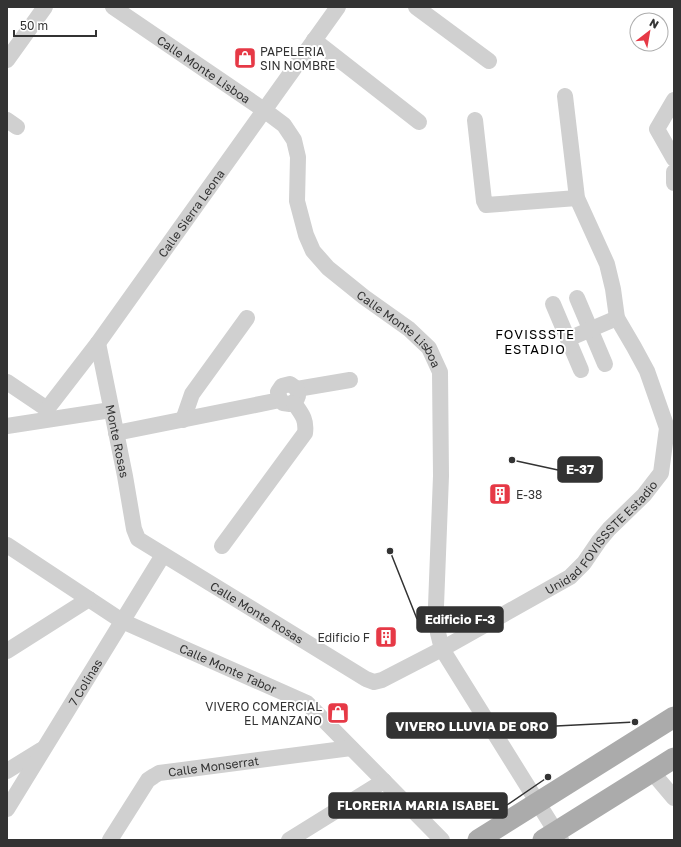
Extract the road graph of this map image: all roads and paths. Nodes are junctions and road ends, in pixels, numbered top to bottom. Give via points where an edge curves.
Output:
1 (113, 7) edge
2 (338, 7) edge
3 (416, 7) edge
4 (39, 9) edge
5 (314, 40) junction
6 (7, 60) edge
7 (490, 61) dead end
8 (565, 96) dead end
9 (674, 100) edge
10 (264, 110) junction
11 (475, 120) dead end
12 (419, 122) dead end
13 (674, 158) edge
14 (674, 172) edge
15 (674, 183) edge
16 (576, 198) junction
17 (577, 298) dead end
18 (553, 304) dead end
19 (247, 318) dead end
20 (617, 318) junction
21 (591, 329) junction
22 (568, 339) junction
23 (98, 343) junction
24 (605, 364) dead end
25 (581, 370) dead end
26 (350, 380) dead end
27 (7, 382) edge
28 (290, 397) junction
29 (111, 410) junction
30 (48, 414) junction
31 (183, 420) junction
32 (7, 426) edge
33 (116, 433) junction
34 (138, 539) joint
35 (7, 545) edge
36 (222, 546) dead end
37 (163, 555) junction
38 (88, 599) junction
39 (122, 621) junction
40 (442, 649) junction
41 (7, 651) edge
42 (674, 717) edge
43 (44, 748) junction
44 (351, 748) junction
45 (674, 758) edge
46 (7, 771) edge
47 (652, 772) junction
48 (384, 782) junction
49 (674, 798) edge
50 (537, 803) junction
51 (7, 810) edge
52 (553, 837) edge
53 (110, 840) edge
54 (289, 840) edge
55 (442, 840) edge
56 (478, 840) edge

1 - 10 street, Calle Monte Lisboa
2 - 5 street, Calle Sierra Leona
3 - 7 street
4 - 6 street
5 - 10 street, Calle Sierra Leona
5 - 12 street
8 - 16 street, Unidad FOVISSSTE Estadio
9 - 13 street via 657,129
10 - 23 street, Calle Sierra Leona
10 - 40 street, Calle Monte Lisboa via 284,125 294,140 298,157 297,201 313,251 328,268 429,348 440,372 441,476 436,606
11 - 16 street via 486,205
14 - 15 street
16 - 20 street, Unidad FOVISSSTE Estadio via 606,264
17 - 21 street
18 - 22 street
19 - 31 street via 192,394
20 - 21 street
20 - 40 street, Unidad FOVISSSTE Estadio via 647,372 667,428 661,472 644,495 609,529 584,563 570,577
21 - 22 street
21 - 24 street
22 - 25 street
23 - 29 street, Monte Rosas
23 - 30 street, Calle Sierra Leona
26 - 28 street
27 - 30 street
28 - 31 street
28 - 36 street via 305,417 305,432
29 - 30 street
29 - 33 street, Monte Rosas
30 - 32 street
31 - 33 street
33 - 34 street, Monte Rosas
34 - 37 street, Calle Monte Rosas
35 - 38 street, Calle Monte Tabor
37 - 39 street, 7 Colinas
37 - 40 street, Calle Monte Rosas via 374,682
38 - 39 street, Calle Monte Tabor
38 - 41 street
39 - 43 street, 7 Colinas
39 - 44 street, Calle Monte Tabor via 307,703
40 - 50 street, Calle Monte Lisboa
42 - 50 main road
43 - 46 street
43 - 51 street, 7 Colinas
44 - 48 street, Calle Monte Tabor
44 - 53 street, Calle Monserrat via 159,774 148,780
45 - 47 main road
47 - 49 street
47 - 52 main road
48 - 54 street
48 - 55 street, Calle Monte Tabor
50 - 52 street, Calle Monte Lisboa
50 - 56 main road

